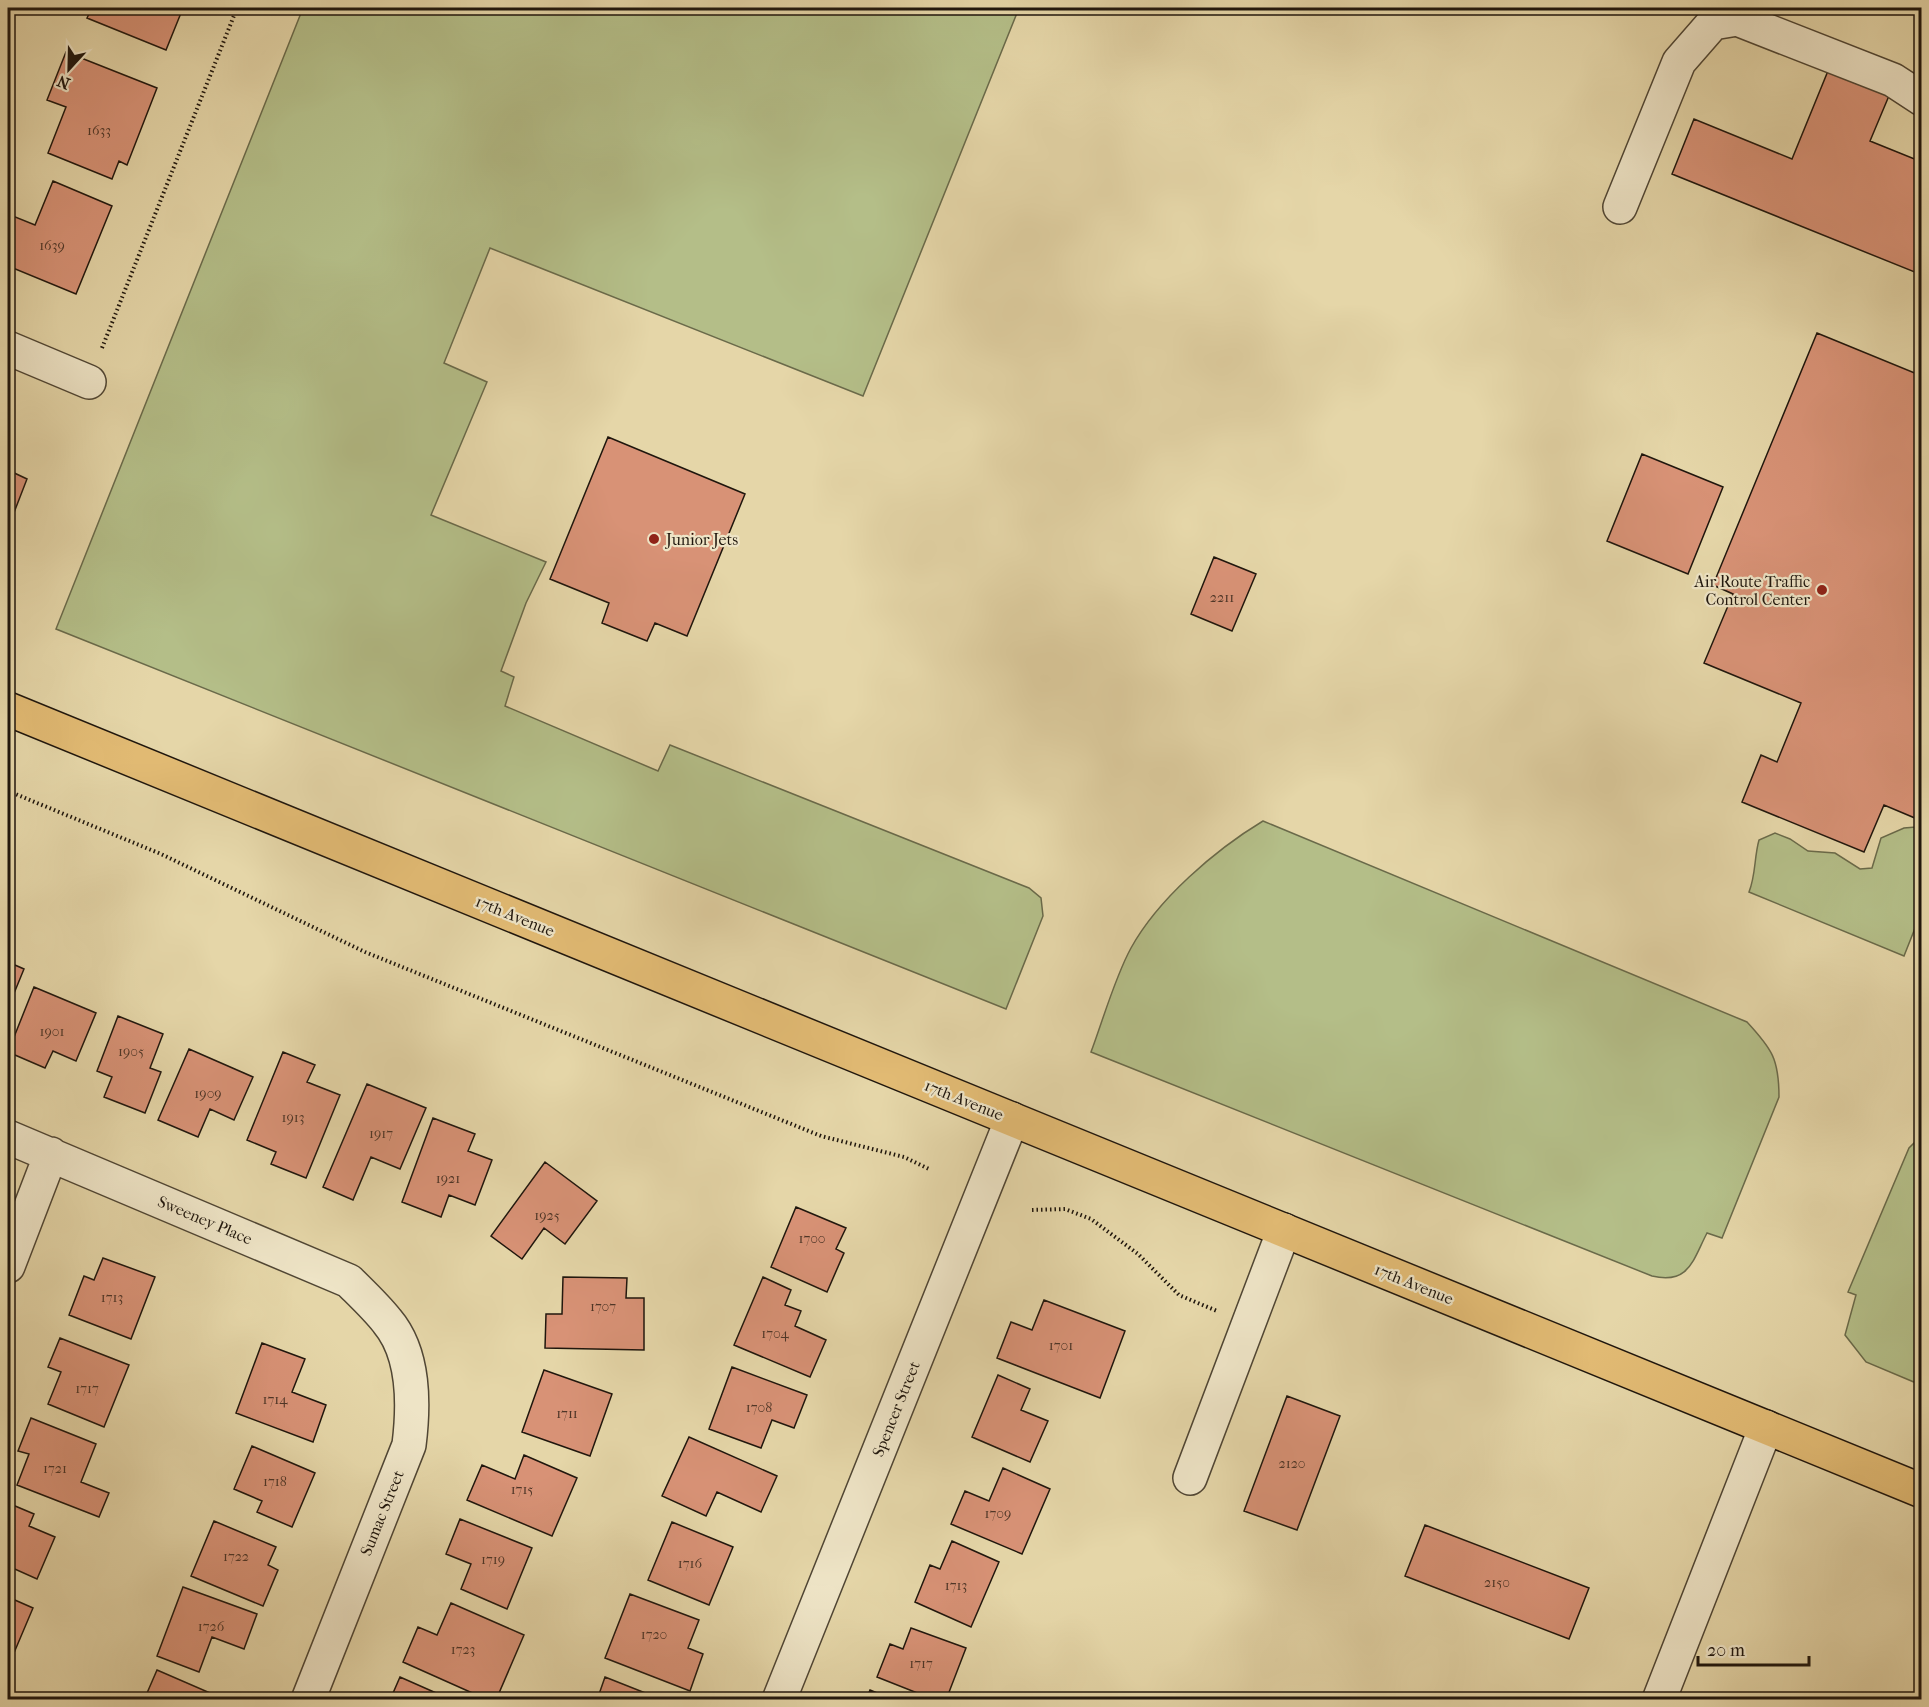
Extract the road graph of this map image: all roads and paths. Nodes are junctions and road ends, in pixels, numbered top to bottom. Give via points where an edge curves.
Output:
1 (237, 8) edge
2 (1922, 99) edge
3 (1620, 207) dead end
4 (8, 348) edge
5 (89, 382) joint
6 (8, 709) edge
7 (8, 792) edge
8 (1012, 1119) junction
9 (8, 1137) edge
10 (51, 1154) junction
11 (929, 1169) dead end
12 (1032, 1210) dead end
13 (1284, 1230) junction
14 (8, 1266) edge
15 (1223, 1314) dead end
16 (389, 1323) joint
17 (1766, 1427) junction
18 (1190, 1478) dead end
19 (1922, 1491) edge
20 (308, 1700) edge
21 (779, 1700) edge
22 (1659, 1700) edge

1 - 5 path
2 - 3 street via 1893,80 1737,19 1713,23 1679,62
4 - 5 street
6 - 8 main road, 17th Avenue
7 - 11 path via 162,854 365,952 820,1136 904,1157
8 - 13 main road, 17th Avenue
8 - 21 street, Spencer Street
9 - 10 street, Sweeney Place
10 - 14 street
10 - 16 street, Sweeney Place via 349,1281
12 - 15 path via 1065,1209 1091,1218 1138,1254 1179,1294
13 - 17 main road, 17th Avenue
13 - 18 street
16 - 20 street, Sumac Street via 406,1358 414,1403 409,1445
17 - 19 main road, 17th Avenue
17 - 22 street

